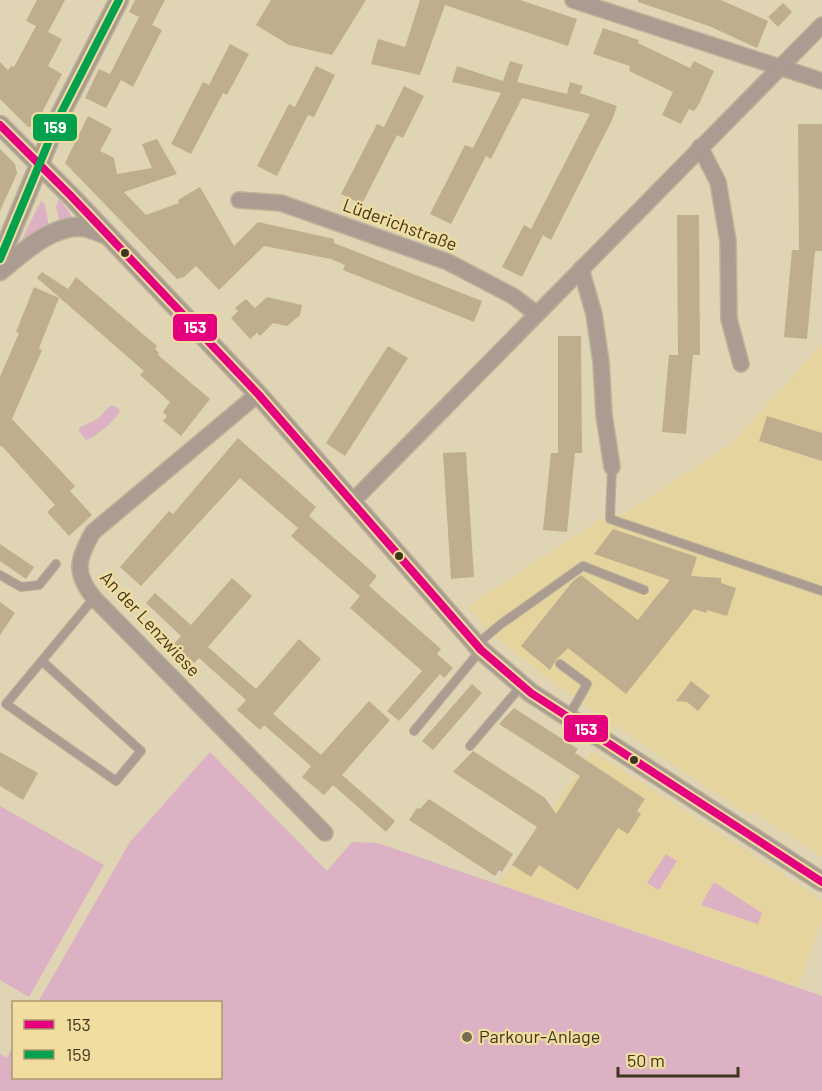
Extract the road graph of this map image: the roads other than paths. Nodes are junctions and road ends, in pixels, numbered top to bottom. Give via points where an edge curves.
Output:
1 (119, 0) edge
2 (573, 0) edge
3 (822, 25) edge
4 (781, 67) junction
5 (822, 81) edge
6 (0, 125) edge
7 (700, 147) junction
8 (40, 163) junction
9 (239, 200) dead end
10 (109, 235) junction
11 (0, 259) edge
12 (581, 268) junction
13 (0, 271) edge
14 (537, 314) junction
15 (741, 364) dead end
16 (258, 394) junction
17 (612, 466) joint
18 (351, 502) junction
19 (56, 564) dead end
20 (0, 575) edge
21 (644, 590) dead end
22 (822, 591) edge
23 (94, 598) junction
24 (479, 647) junction
25 (42, 662) junction
26 (560, 664) dead end
27 (522, 685) junction
28 (568, 718) junction
29 (414, 731) dead end
30 (470, 746) dead end
31 (325, 832) dead end
32 (822, 882) edge

1 - 8 street via 58,117
2 - 4 street
3 - 4 street
4 - 5 street
4 - 7 street
6 - 8 street
7 - 12 street
7 - 15 street via 718,182 727,231 729,319
8 - 10 street
8 - 11 street
9 - 14 street, Lüderichstraße via 281,203 448,262 513,296
10 - 13 street via 84,227 58,231 42,238
10 - 16 street
12 - 14 street
12 - 17 street via 594,314
14 - 18 street
16 - 18 street
16 - 23 street, An der Lenzwiese via 93,532 82,552 80,572 84,586
17 - 22 lane via 610,519
18 - 24 street
19 - 20 lane via 39,585 21,587
21 - 24 lane via 583,566 501,624
23 - 25 lane
23 - 31 street, An der Lenzwiese
24 - 27 street
24 - 29 lane
25 - 25 lane via 6,704 116,781 141,751
26 - 28 lane via 586,684
27 - 28 street
27 - 30 lane
28 - 32 street

